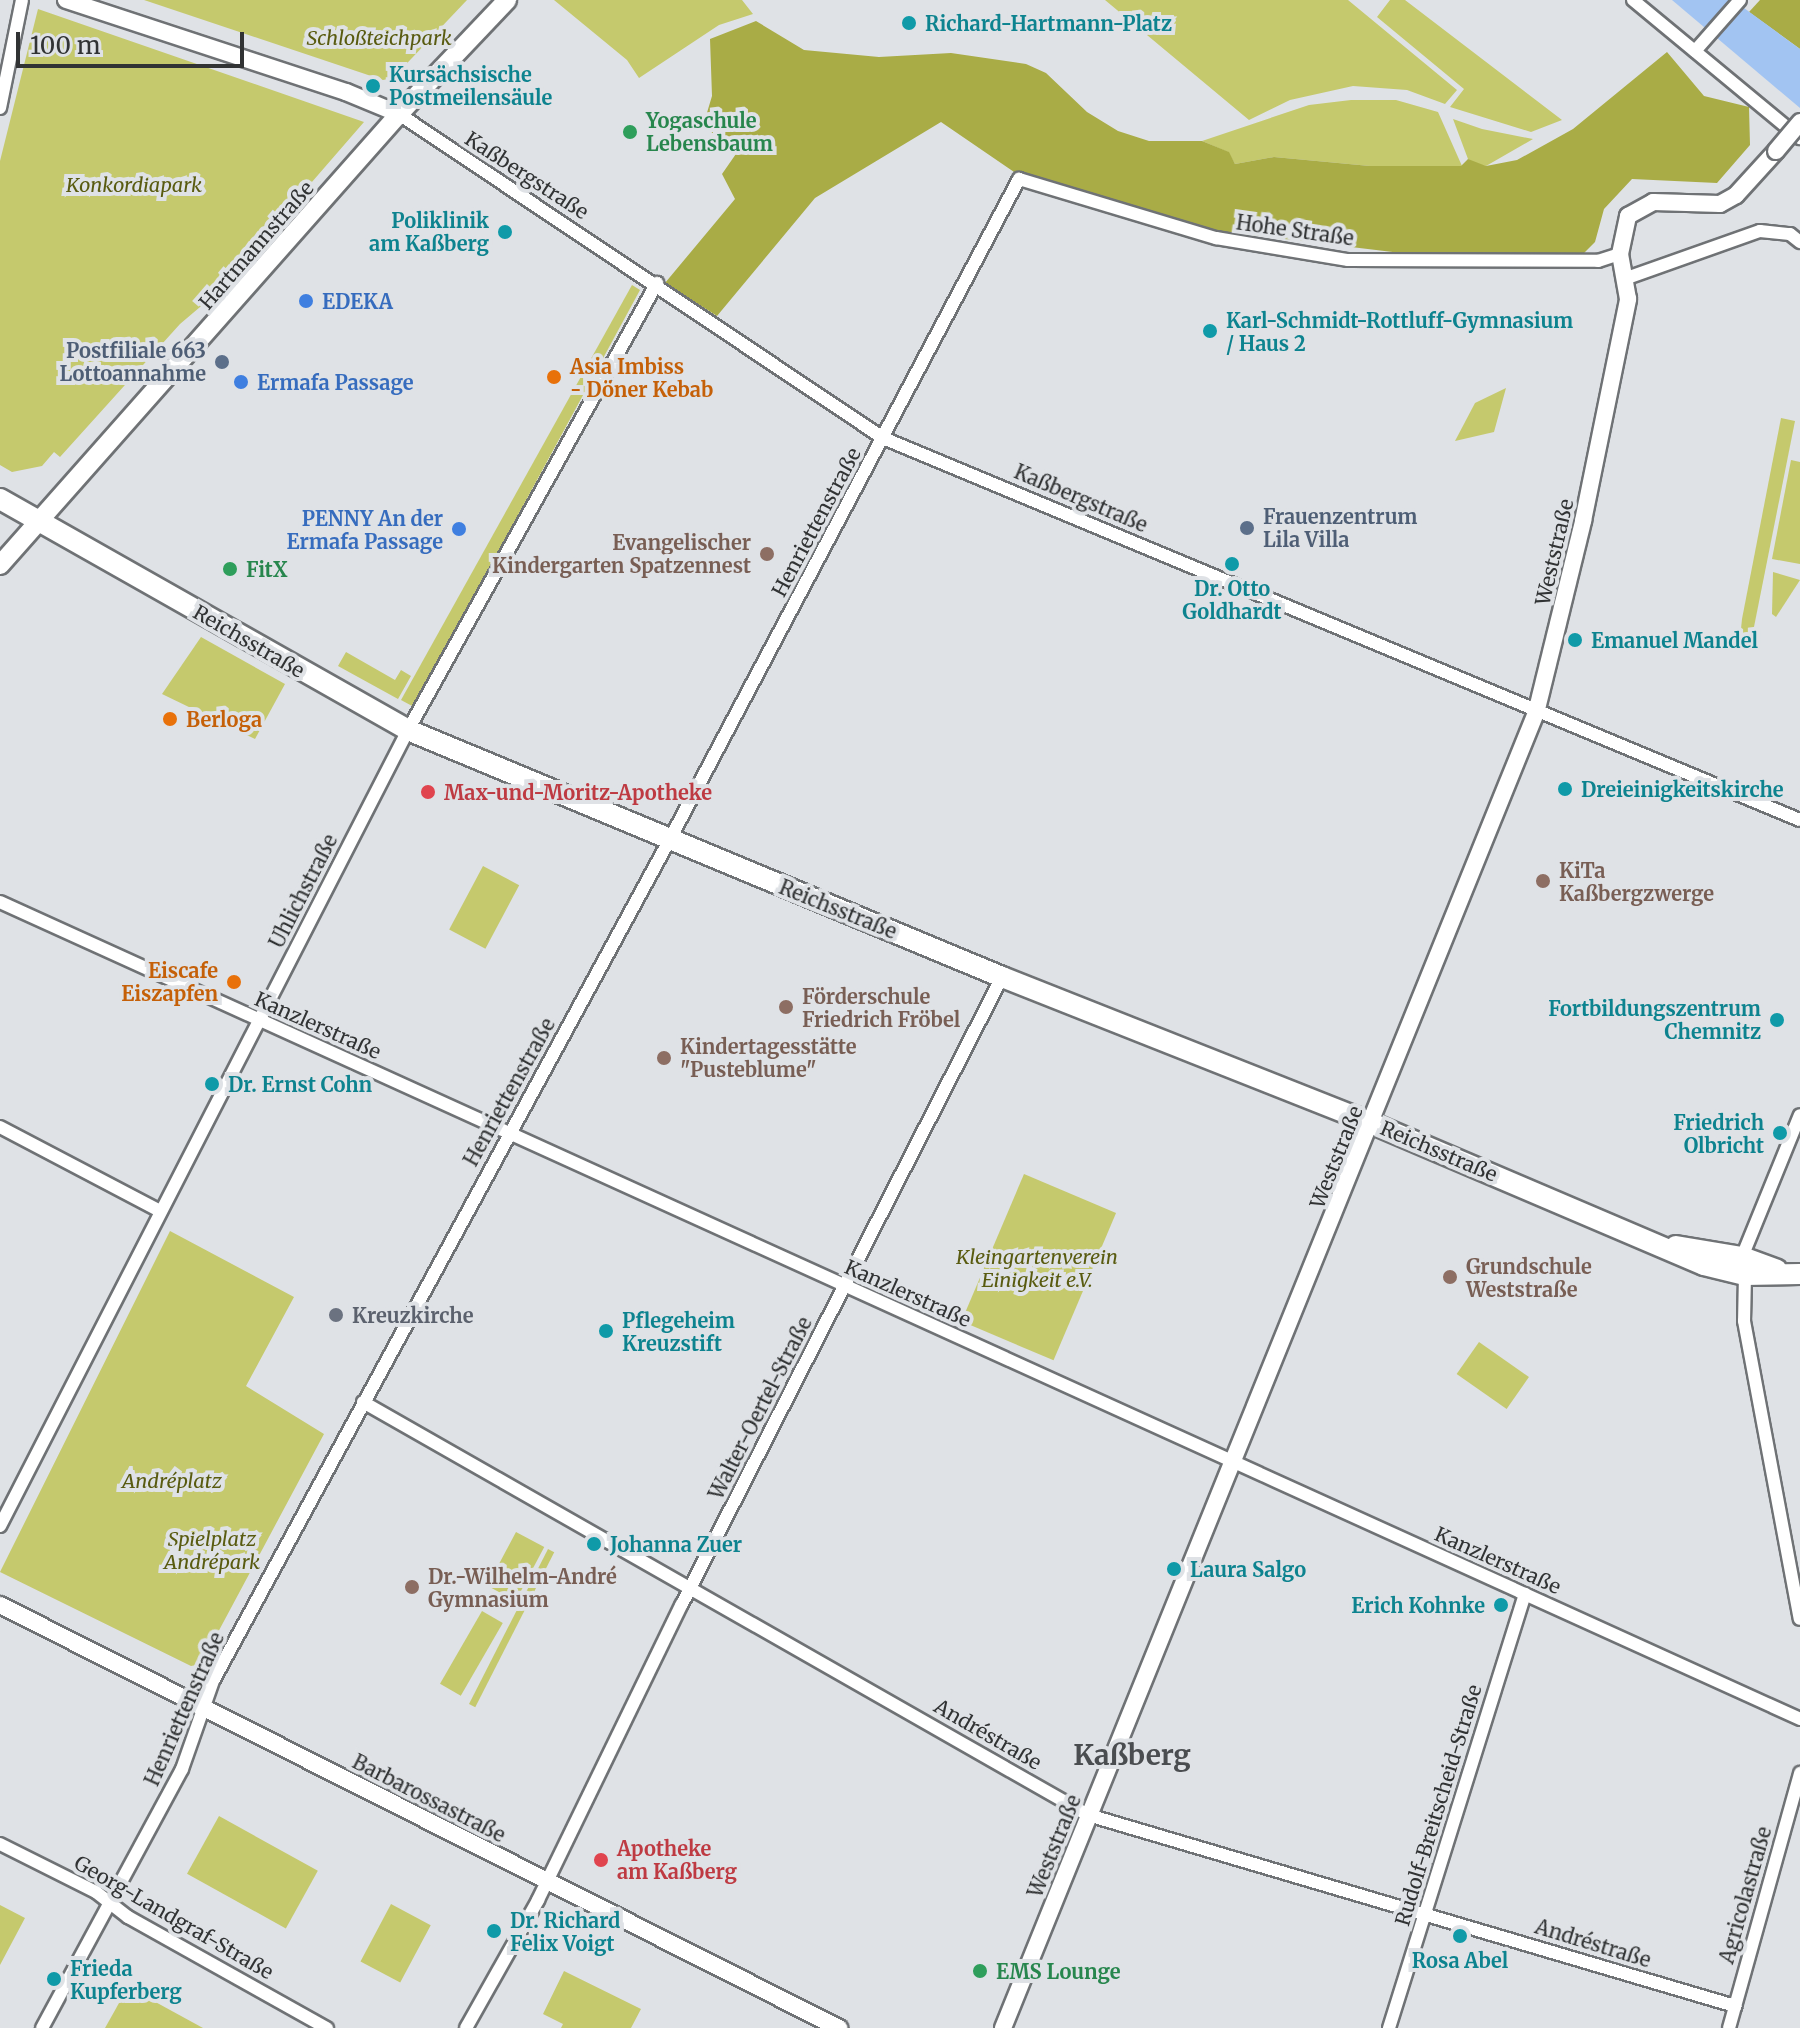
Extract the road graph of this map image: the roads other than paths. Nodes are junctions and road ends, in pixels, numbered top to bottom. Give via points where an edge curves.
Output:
1 (22, 0) edge
2 (66, 0) edge
3 (507, 0) edge
4 (1633, 0) edge
5 (1740, 0) edge
6 (1700, 46) junction
7 (0, 108) edge
8 (399, 114) junction
9 (1800, 122) edge
10 (1800, 138) edge
11 (1019, 179) joint
12 (1800, 242) edge
13 (1620, 254) junction
14 (1627, 278) junction
15 (657, 283) junction
16 (883, 438) junction
17 (0, 499) edge
18 (41, 522) junction
19 (0, 565) edge
20 (1536, 713) junction
21 (408, 730) junction
22 (1800, 820) edge
23 (670, 839) junction
24 (4, 904) edge
25 (0, 920) edge
26 (1002, 977) junction
27 (259, 1021) junction
28 (1800, 1115) edge
29 (1371, 1123) junction
30 (0, 1127) edge
31 (509, 1135) junction
32 (160, 1211) junction
33 (1743, 1266) junction
34 (1794, 1274) edge
35 (845, 1287) junction
36 (363, 1402) junction
37 (1231, 1461) junction
38 (0, 1526) edge
39 (691, 1586) junction
40 (1525, 1594) junction
41 (0, 1605) edge
42 (1800, 1619) edge
43 (204, 1708) junction
44 (1800, 1719) edge
45 (1800, 1773) edge
46 (1088, 1815) junction
47 (0, 1844) edge
48 (546, 1880) junction
49 (109, 1903) junction
50 (1425, 1914) junction
51 (1735, 2006) junction
52 (42, 2028) edge
53 (327, 2028) edge
54 (466, 2028) edge
55 (839, 2028) edge
56 (1003, 2028) edge
57 (1389, 2028) edge
58 (1729, 2028) edge

1 - 7 street
2 - 8 street via 320,82
3 - 8 main road, Hartmannstraße
4 - 6 street
5 - 6 street
6 - 10 street
8 - 15 street, Kaßbergstraße
8 - 18 main road, Hartmannstraße
9 - 13 street, bridge via 1736,195 1720,204 1638,206 1623,227
11 - 13 street, Hohe Straße via 1216,238 1348,260 1598,261
11 - 16 street, Henriettenstraße
12 - 14 street via 1790,234 1760,231
13 - 14 street
14 - 20 street, Weststraße via 1628,299 1583,521
15 - 16 street, Kaßbergstraße
15 - 21 street, Uhlichstraße
16 - 20 street, Kaßbergstraße
16 - 23 street, Henriettenstraße
17 - 18 main road, Reichsstraße
18 - 19 main road, Hartmannstraße
18 - 21 main road, Reichsstraße
20 - 22 street, Kaßbergstraße
20 - 29 street, Weststraße
21 - 23 main road, Reichsstraße
21 - 27 street, Uhlichstraße
23 - 26 main road, Reichsstraße
23 - 31 street, Henriettenstraße
24 - 25 street
24 - 27 street, Kanzlerstraße
26 - 29 main road, Reichsstraße
26 - 35 street, Walter-Oertel-Straße
27 - 31 street, Kanzlerstraße
27 - 32 street, Uhlichstraße
28 - 33 street
29 - 33 main road, Reichsstraße via 1660,1244
29 - 37 street, Weststraße
30 - 32 street
31 - 35 street, Kanzlerstraße
31 - 36 street, Henriettenstraße
32 - 38 street, Uhlichstraße
33 - 34 main road, Reichsstraße
33 - 42 street via 1744,1321
35 - 37 street, Kanzlerstraße
35 - 39 street, Walter-Oertel-Straße
36 - 39 street, Andréstraße
36 - 43 street, Henriettenstraße via 213,1681
37 - 40 street, Kanzlerstraße
37 - 46 street, Weststraße
39 - 46 street, Andréstraße
39 - 48 street, Walter-Oertel-Straße
40 - 44 street, Kanzlerstraße
40 - 50 street, Rudolf-Breitscheid-Straße
41 - 43 street, Barbarossastraße
43 - 48 street, Barbarossastraße
43 - 49 street, Henriettenstraße via 182,1769
45 - 51 street, Agricolastraße
46 - 50 street, Andréstraße
46 - 56 street, Weststraße
47 - 49 street, Georg-Landgraf-Straße
48 - 54 street, Walter-Oertel-Straße
48 - 55 street, Barbarossastraße
49 - 52 street, Henriettenstraße
49 - 53 street, Georg-Landgraf-Straße
50 - 51 street, Andréstraße
50 - 57 street, Rudolf-Breitscheid-Straße
51 - 58 street, Agricolastraße

